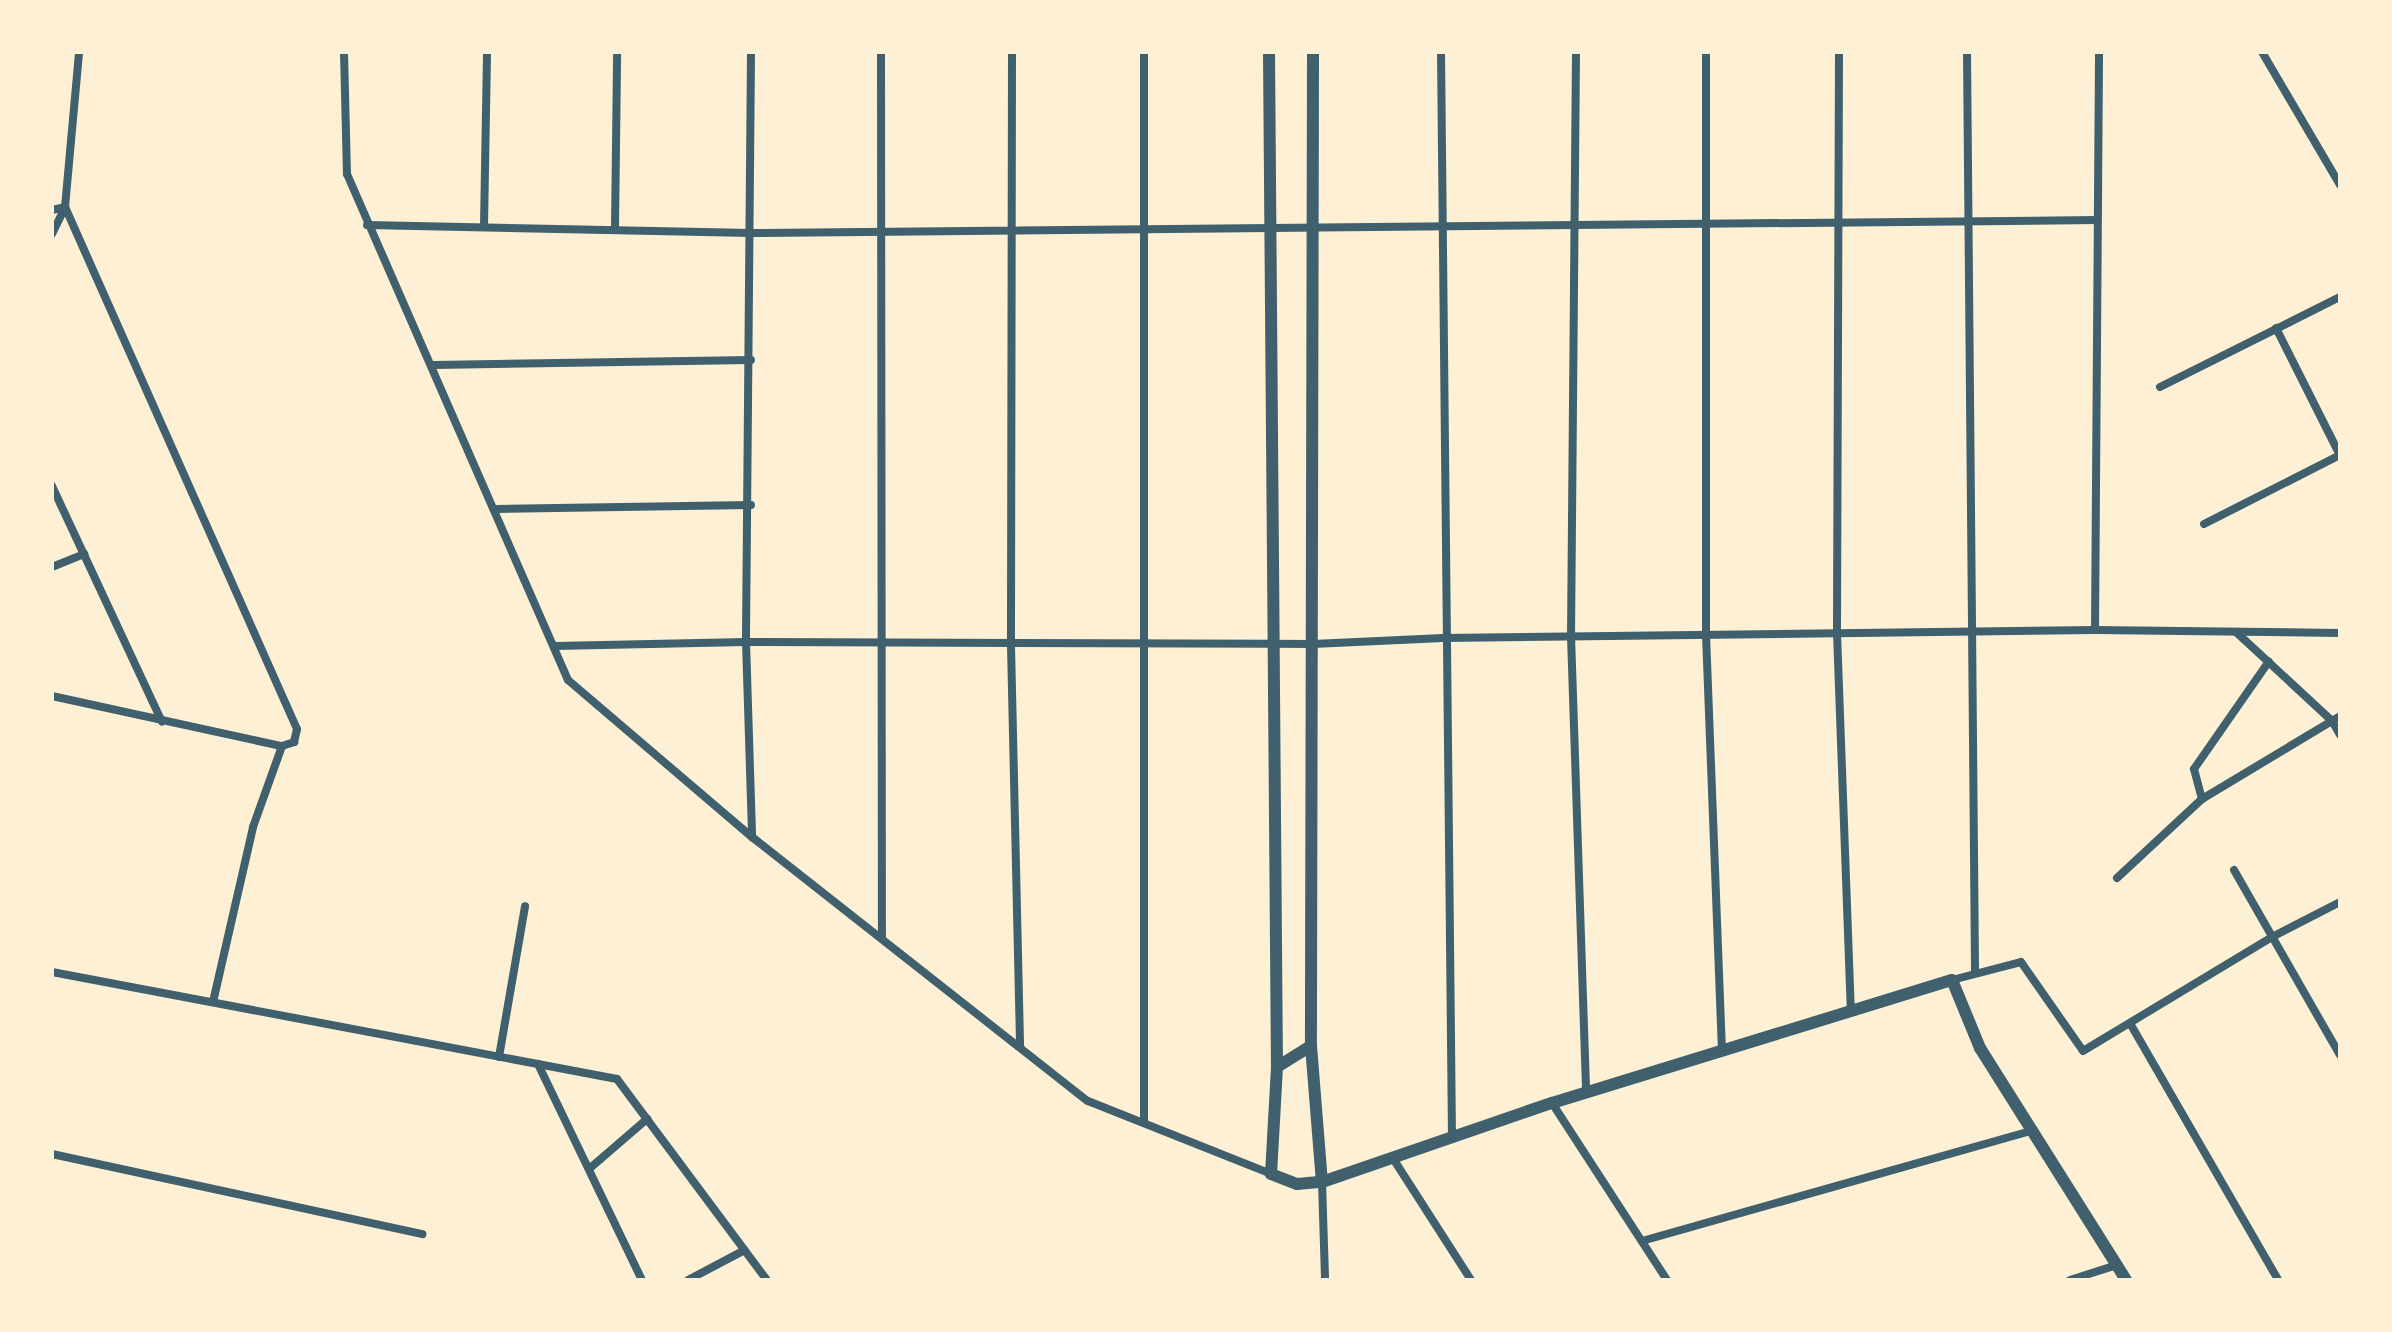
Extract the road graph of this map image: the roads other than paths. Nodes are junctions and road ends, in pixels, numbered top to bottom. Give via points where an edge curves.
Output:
1 (79, 52) edge
2 (344, 52) edge
3 (487, 52) edge
4 (617, 52) edge
5 (751, 52) edge
6 (881, 52) edge
7 (1012, 52) edge
8 (1144, 52) edge
9 (1269, 52) edge
10 (1313, 52) edge
11 (1441, 52) edge
12 (1576, 52) edge
13 (1706, 52) edge
14 (1839, 52) edge
15 (1967, 52) edge
16 (2099, 52) edge
17 (2262, 52) edge
18 (2339, 180) edge
19 (65, 207) junction
20 (52, 210) edge
21 (1968, 220) junction
22 (2097, 220) junction
23 (1706, 224) junction
24 (367, 225) junction
25 (1442, 225) junction
26 (1577, 225) junction
27 (1841, 225) junction
28 (484, 226) junction
29 (1269, 226) junction
30 (615, 227) junction
31 (1314, 228) junction
32 (1014, 232) junction
33 (1144, 232) junction
34 (751, 233) junction
35 (881, 233) junction
36 (52, 234) edge
37 (2340, 297) edge
38 (2276, 328) junction
39 (751, 360) junction
40 (434, 365) junction
41 (2160, 387) dead end
42 (2340, 455) edge
43 (52, 486) edge
44 (751, 505) junction
45 (496, 509) junction
46 (2204, 524) dead end
47 (84, 554) junction
48 (52, 567) edge
49 (2095, 630) junction
50 (1970, 632) junction
51 (2235, 632) junction
52 (1837, 633) junction
53 (2340, 633) edge
54 (1706, 635) junction
55 (1571, 636) junction
56 (1443, 638) junction
57 (746, 642) junction
58 (881, 642) junction
59 (1271, 644) junction
60 (1313, 644) junction
61 (1142, 645) junction
62 (555, 646) junction
63 (1011, 646) junction
64 (2269, 661) junction
65 (52, 696) edge
66 (2336, 718) edge
67 (162, 722) junction
68 (2340, 735) edge
69 (282, 746) junction
70 (2202, 799) junction
71 (752, 837) junction
72 (2234, 870) dead end
73 (2117, 878) dead end
74 (2340, 902) edge
75 (525, 906) dead end
76 (882, 937) junction
77 (2272, 937) junction
78 (52, 972) edge
79 (1975, 972) junction
80 (1952, 980) junction
81 (213, 1002) junction
82 (1851, 1008) junction
83 (2131, 1025) junction
84 (1311, 1046) junction
85 (1020, 1047) junction
86 (1722, 1049) junction
87 (2340, 1055) edge
88 (499, 1057) junction
89 (538, 1064) junction
90 (1277, 1067) junction
91 (1586, 1092) junction
92 (1552, 1103) junction
93 (647, 1119) junction
94 (1144, 1122) junction
95 (2031, 1131) junction
96 (1452, 1140) junction
97 (52, 1154) edge
98 (1394, 1160) junction
99 (589, 1169) junction
100 (1271, 1174) junction
101 (1322, 1182) junction
102 (422, 1234) dead end
103 (1642, 1241) junction
104 (745, 1250) junction
105 (2117, 1265) junction
106 (642, 1280) edge
107 (688, 1280) edge
108 (767, 1280) edge
109 (1325, 1280) edge
110 (1471, 1280) edge
111 (1667, 1280) edge
112 (2070, 1280) edge
113 (2126, 1280) edge
114 (2278, 1280) edge

1 - 19 street
2 - 24 street via 347,174
3 - 28 street
4 - 30 street
5 - 34 street
6 - 35 street
7 - 32 street
8 - 33 street
9 - 29 street
10 - 31 street
11 - 25 street
12 - 26 street
13 - 23 street
14 - 27 street
15 - 21 street
16 - 22 street
17 - 18 street
19 - 20 street
19 - 36 street
19 - 69 street via 297,729 294,742
21 - 22 street
21 - 27 street
21 - 50 street
22 - 49 street
23 - 26 street
23 - 27 street
23 - 54 street
24 - 28 street
24 - 40 street
25 - 26 street
25 - 31 street
25 - 56 street
26 - 55 street
27 - 52 street
28 - 30 street
29 - 31 street
29 - 33 street
29 - 59 street
30 - 34 street
31 - 60 street
32 - 33 street
32 - 35 street
32 - 63 street
33 - 61 street
34 - 35 street
34 - 39 street
35 - 58 street
37 - 38 street
38 - 41 street
38 - 42 street
39 - 40 street
39 - 44 street
40 - 45 street
42 - 46 street
43 - 47 street
44 - 45 street
44 - 57 street
45 - 62 street
47 - 48 street
47 - 67 street
49 - 50 street
49 - 51 street
50 - 52 street
50 - 79 street
51 - 53 street
51 - 64 street
52 - 54 street
52 - 82 street
54 - 55 street
54 - 86 street
55 - 56 street
55 - 91 street
56 - 60 street
56 - 96 street
57 - 58 street
57 - 62 street
57 - 71 street
58 - 63 street
58 - 76 street
59 - 60 street
59 - 61 street
59 - 90 street
60 - 84 street
61 - 63 street
61 - 94 street
62 - 71 street via 568,680
63 - 85 street
64 - 66 street
64 - 70 street via 2194,769
65 - 67 street
66 - 68 street
66 - 70 street
67 - 69 street
69 - 81 street via 253,827
70 - 73 street
71 - 76 street
72 - 77 street
74 - 77 street
75 - 88 street
76 - 85 street
77 - 83 street
77 - 87 street
78 - 81 street
79 - 80 street
79 - 83 street via 2021,962 2083,1051
80 - 82 street
80 - 95 street via 1980,1048
81 - 88 street
82 - 86 street
83 - 114 street
84 - 90 street
84 - 101 street
85 - 94 street via 1088,1101
86 - 91 street
88 - 89 street
89 - 93 street via 617,1079
89 - 99 street
90 - 100 street
91 - 92 street
92 - 96 street
92 - 103 street
93 - 99 street
93 - 104 street
94 - 100 street
95 - 103 street
95 - 105 street
96 - 98 street
97 - 102 street
98 - 101 street
98 - 110 street
99 - 106 street
100 - 101 street via 1297,1184
101 - 109 street
103 - 111 street
104 - 107 street
104 - 108 street
105 - 112 street
105 - 113 street

